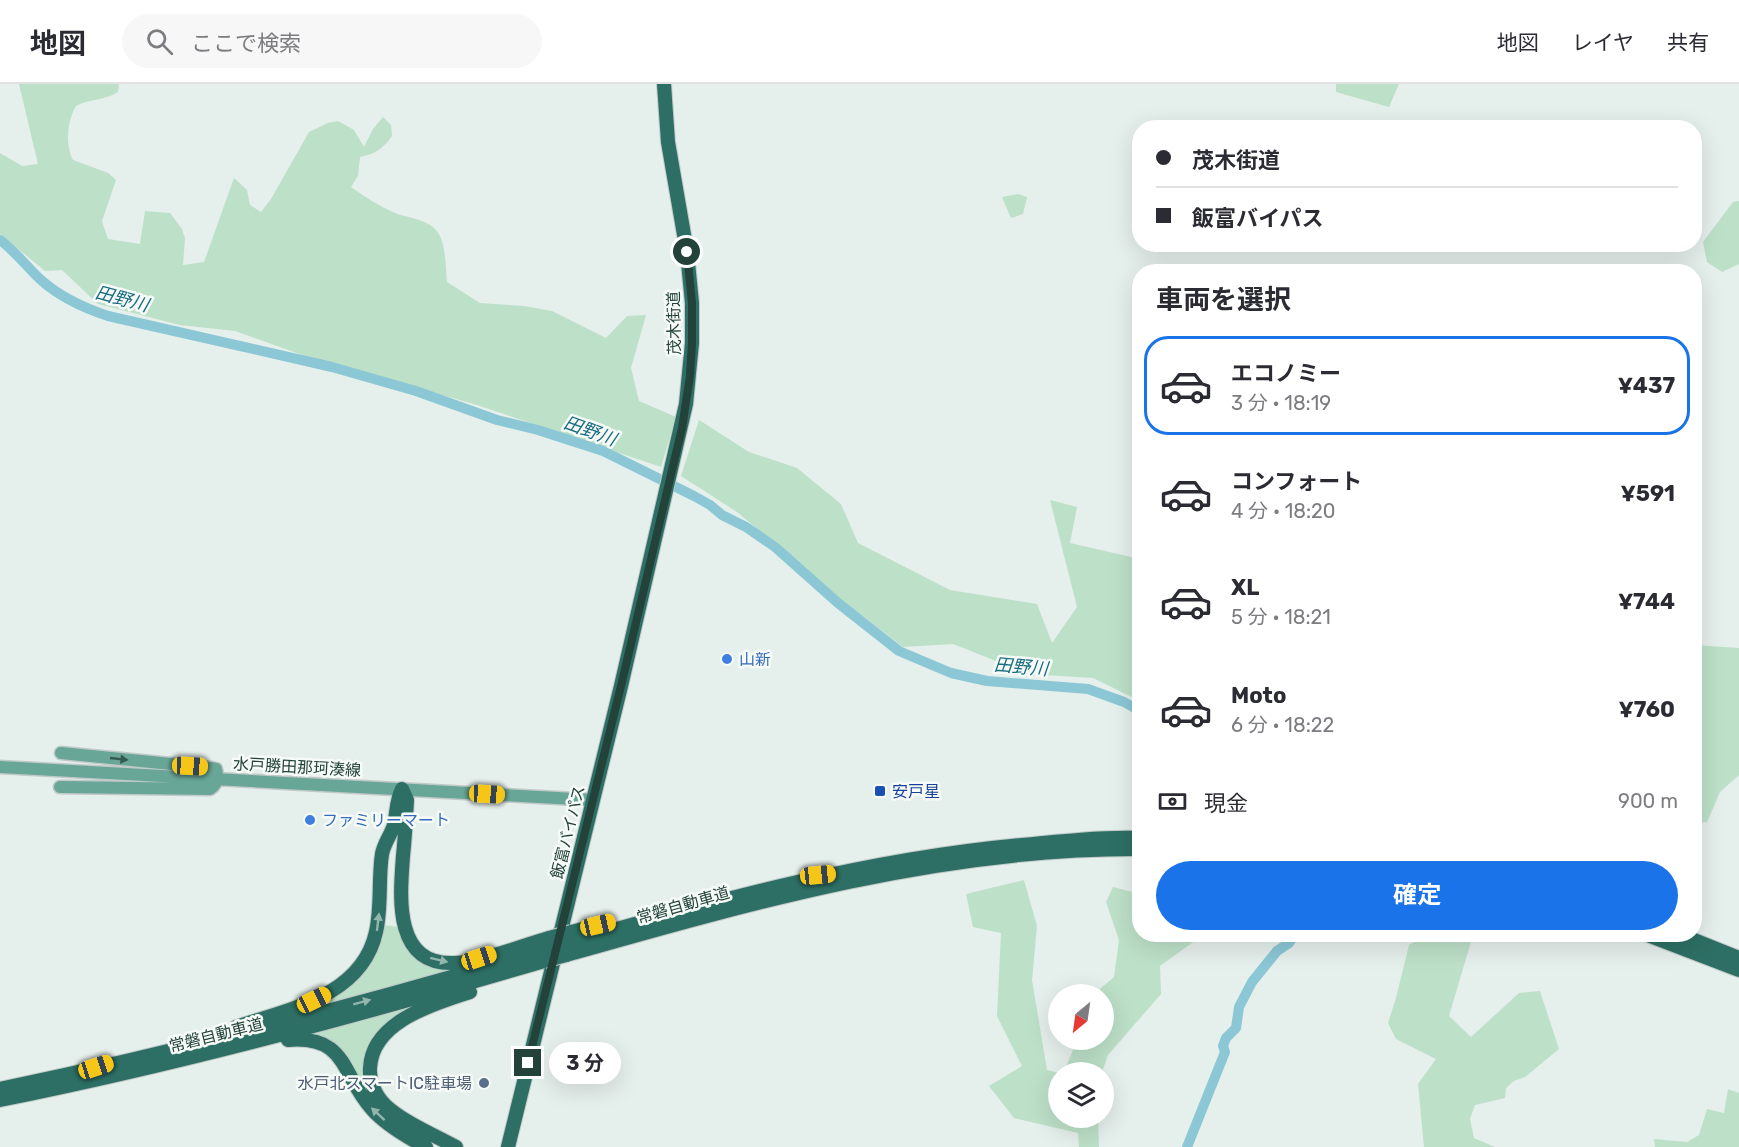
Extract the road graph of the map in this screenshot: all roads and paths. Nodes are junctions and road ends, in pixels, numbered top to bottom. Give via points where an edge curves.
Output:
1 (664, 84) edge
2 (659, 524) joint
3 (61, 753) dead end
4 (0, 767) edge
5 (217, 779) junction
6 (60, 787) dead end
7 (402, 789) junction
8 (592, 800) junction
9 (1132, 839) edge
10 (1092, 845) junction
11 (1132, 848) edge
12 (863, 874) junction
13 (1666, 942) edge
14 (1699, 942) edge
15 (567, 948) junction
16 (546, 954) junction
17 (1739, 958) edge
18 (1739, 970) edge
19 (83, 1077) junction
20 (61, 1082) junction
21 (0, 1089) edge
22 (0, 1100) edge
23 (512, 1130) junction
24 (426, 1147) edge
25 (456, 1147) edge
26 (503, 1147) edge
27 (508, 1147) edge

1 - 2 highway, 茂木街道 via 668,142 687,252 692,343 690,376
2 - 8 highway, 飯富バイパス
3 -> 5 main road via 211,768 216,769
4 - 5 main road, 水戸勝田那珂湊線
5 - 6 main road via 210,789
5 - 7 main road, 水戸勝田那珂湊線
7 - 8 main road, 水戸勝田那珂湊線
7 -> 16 highway via 407,801 401,908 404,927 414,946 433,960 453,963
19 -> 7 highway via 294,1008 347,981 362,964 375,938 382,853
8 - 23 highway, 飯富バイパス
9 - 10 highway
10 - 11 highway
10 - 12 highway via 995,847 930,855
12 - 15 highway
12 - 15 highway via 781,879
13 - 18 highway
14 - 17 highway
15 - 16 highway, bridge
15 - 16 highway
16 - 19 highway, 常磐自動車道
16 - 25 highway via 413,1015 387,1032 376,1046 370,1070 372,1085 380,1098 397,1114
19 - 20 highway, 常磐自動車道
24 -> 19 highway via 379,1116 363,1098 339,1057 327,1046 309,1040 288,1040 141,1075
20 - 21 highway, 常磐自動車道
20 - 22 highway, 常磐自動車道
23 - 26 highway
23 - 27 highway, 飯富バイパス

